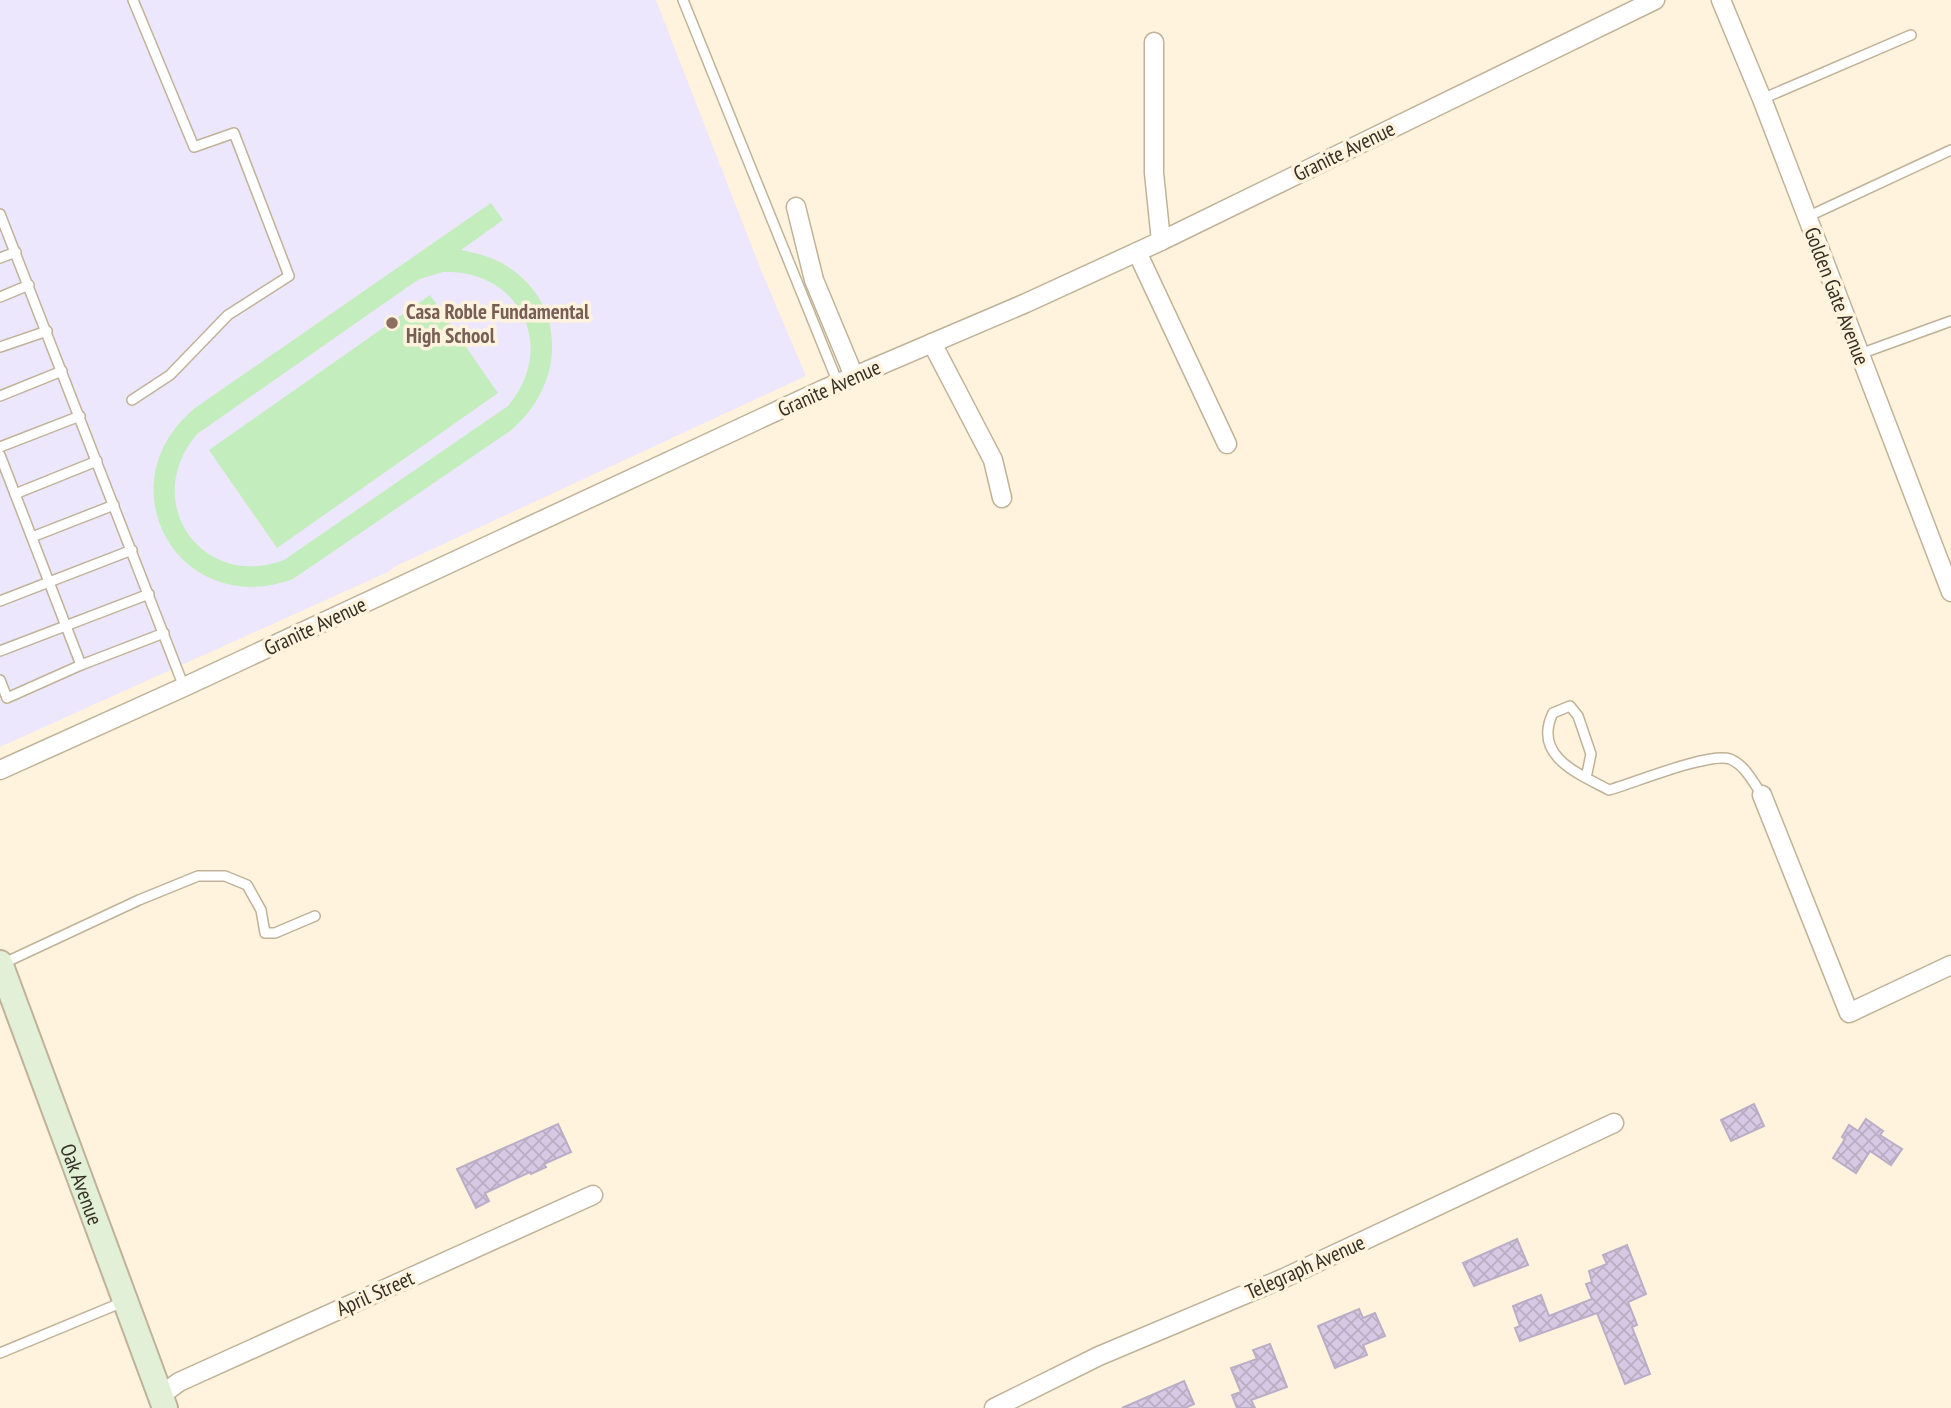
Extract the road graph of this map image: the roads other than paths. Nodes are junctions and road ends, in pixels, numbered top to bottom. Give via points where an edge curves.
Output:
1 (133, 0) edge
2 (683, 0) edge
3 (1655, 0) edge
4 (1721, 0) edge
5 (1911, 35) dead end
6 (1154, 42) dead end
7 (1762, 99) junction
8 (1951, 150) edge
9 (796, 207) dead end
10 (0, 214) edge
11 (1807, 217) junction
12 (1161, 241) junction
13 (16, 252) junction
14 (1137, 252) junction
15 (0, 258) edge
16 (29, 285) junction
17 (0, 297) edge
18 (1951, 321) edge
19 (47, 331) junction
20 (932, 343) junction
21 (0, 347) edge
22 (1860, 355) junction
23 (62, 371) junction
24 (846, 380) junction
25 (0, 396) edge
26 (132, 400) dead end
27 (80, 416) junction
28 (1227, 444) dead end
29 (0, 447) edge
30 (0, 455) edge
31 (97, 461) junction
32 (15, 494) junction
33 (1002, 498) dead end
34 (114, 505) junction
35 (32, 537) junction
36 (132, 551) junction
37 (1946, 561) edge
38 (50, 583) junction
39 (1951, 592) edge
40 (149, 594) junction
41 (0, 601) edge
42 (66, 625) junction
43 (164, 633) junction
44 (0, 651) edge
45 (81, 665) junction
46 (0, 680) edge
47 (184, 687) junction
48 (0, 770) edge
49 (1586, 778) junction
50 (1762, 795) joint
51 (315, 916) dead end
52 (0, 964) edge
53 (1951, 965) edge
54 (1614, 1123) dead end
55 (593, 1195) dead end
56 (125, 1302) junction
57 (0, 1353) edge
58 (162, 1402) edge
59 (994, 1408) edge

1 - 26 lane via 194,146 234,133 289,276 228,315 170,375
2 - 24 lane
3 - 12 street, Granite Avenue
4 - 7 street, Golden Gate Avenue
5 - 7 lane
6 - 12 street via 1154,173
7 - 11 street, Golden Gate Avenue
8 - 11 lane
9 - 24 street
10 - 13 lane
11 - 22 street, Golden Gate Avenue
12 - 14 street, Granite Avenue
13 - 15 lane
13 - 16 lane
14 - 20 street, Granite Avenue
14 - 28 street
16 - 17 lane
16 - 19 lane
18 - 22 lane
19 - 21 lane
19 - 23 lane
20 - 24 street, Granite Avenue
20 - 33 street via 993,460
22 - 37 street, Golden Gate Avenue
23 - 25 lane
23 - 27 lane
24 - 47 street, Granite Avenue
27 - 29 lane
27 - 31 lane
30 - 32 lane
31 - 32 lane
31 - 34 lane
32 - 35 lane
34 - 35 lane
34 - 36 lane
35 - 38 lane
36 - 38 lane
36 - 40 lane
37 - 39 street, Golden Gate Avenue
38 - 41 lane
38 - 42 lane
40 - 42 lane
40 - 43 lane
42 - 44 lane
42 - 45 lane
43 - 45 lane
43 - 47 lane
45 - 46 lane via 7,698
47 - 48 street, Granite Avenue
49 - 49 lane via 1562,763 1547,724 1553,713 1570,706 1591,754
49 - 50 lane via 1609,790 1708,758 1728,759 1743,768
50 - 53 street via 1849,1013
51 - 52 lane via 265,933 261,910 247,885 225,876 198,876
52 - 56 main road, Oak Avenue
54 - 59 street, Telegraph Avenue
55 - 58 street, April Street via 179,1382
56 - 57 lane
56 - 58 main road, Oak Avenue

